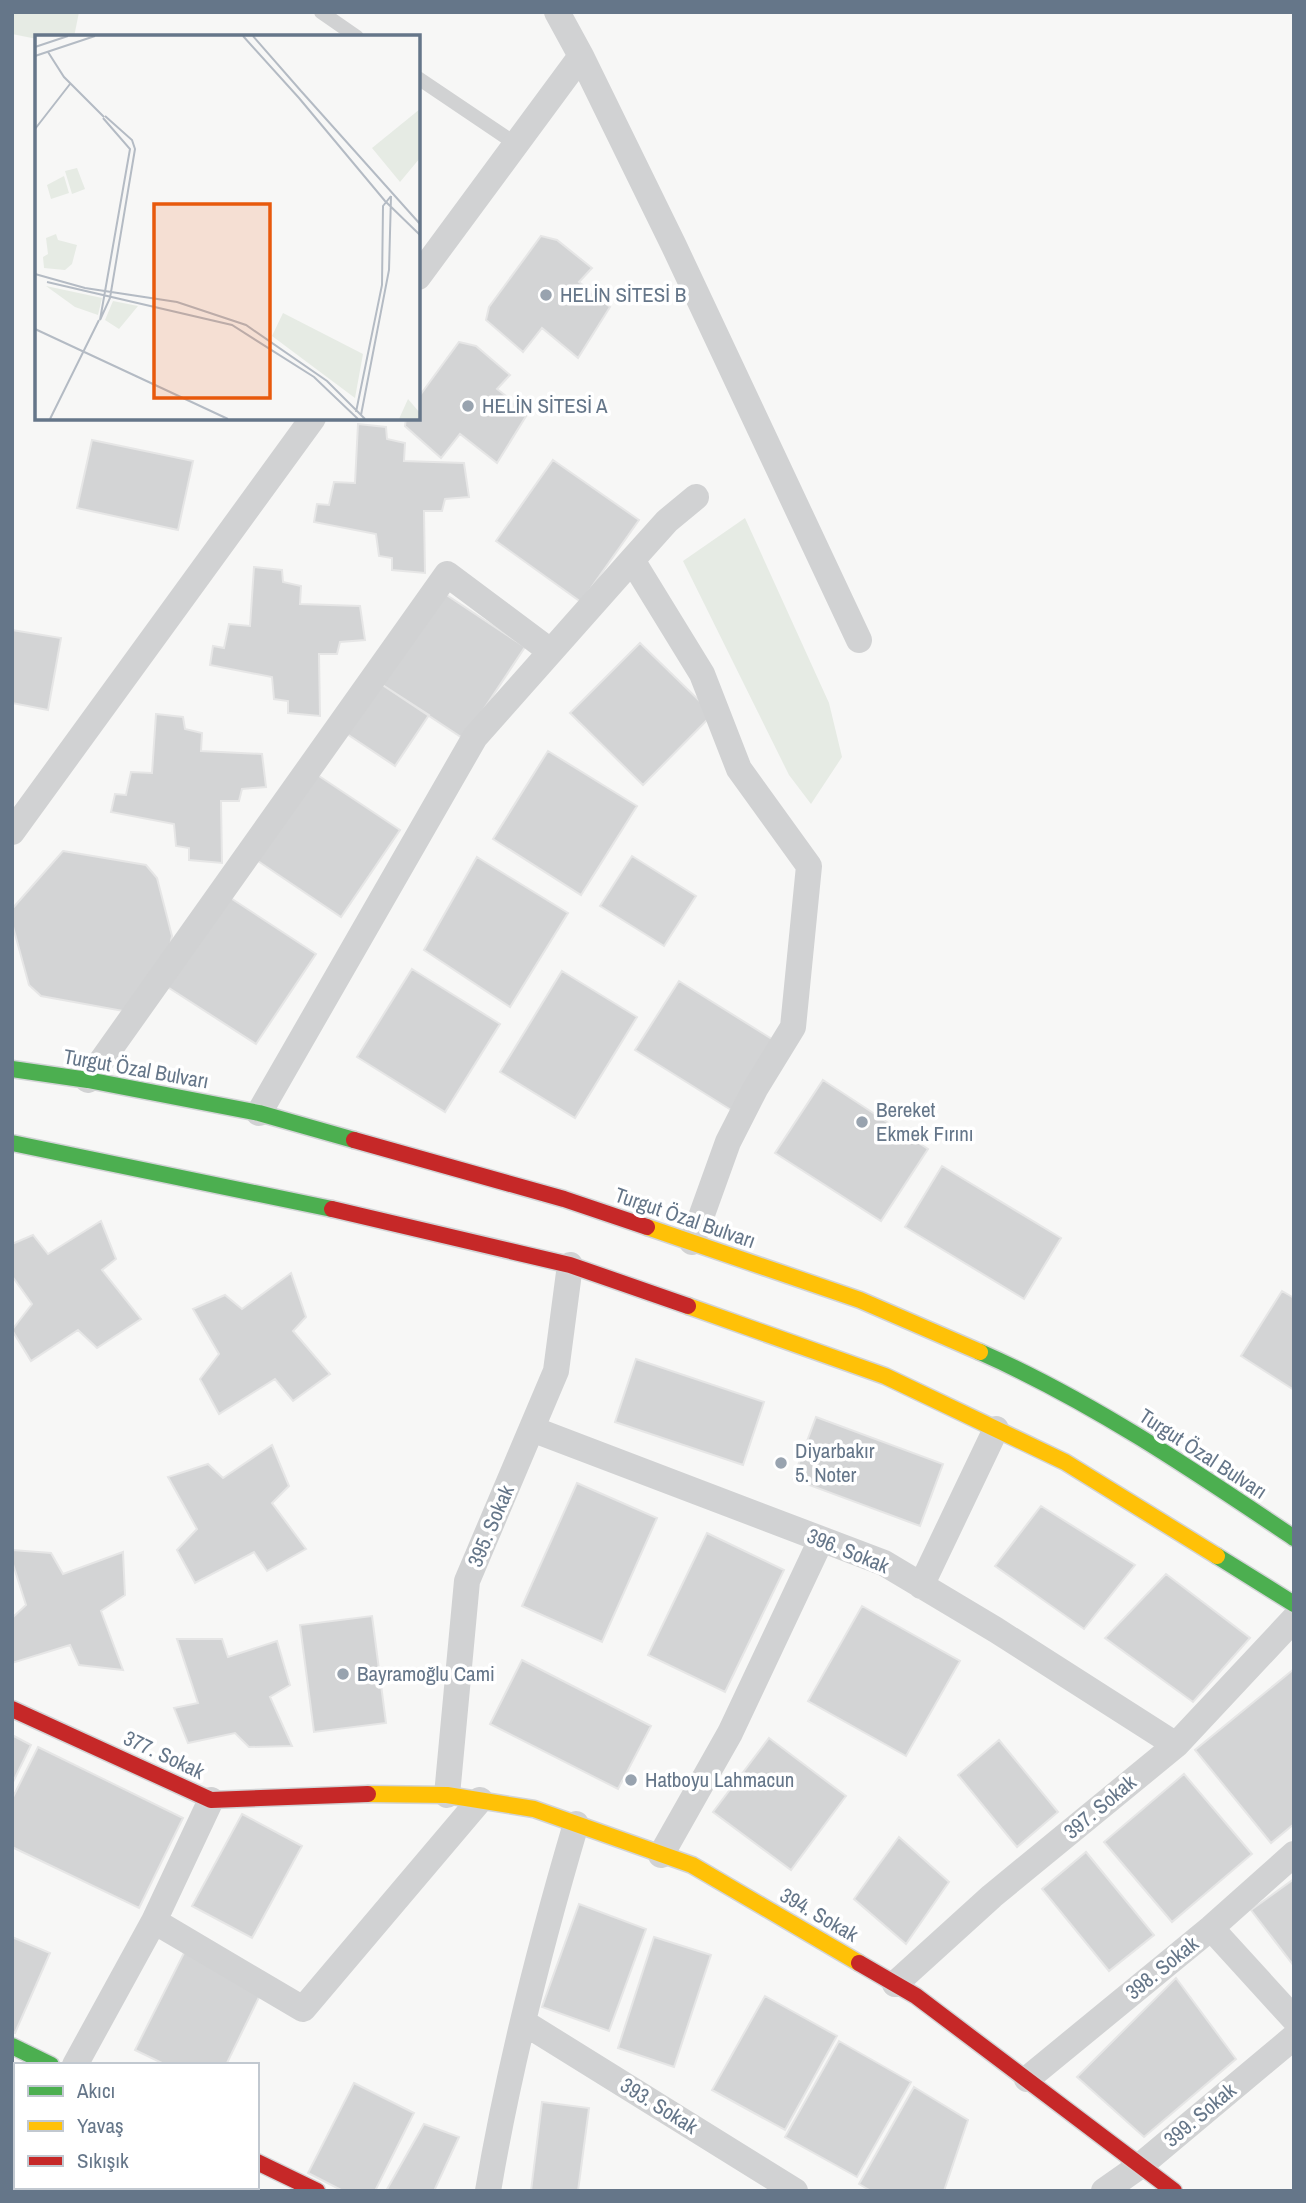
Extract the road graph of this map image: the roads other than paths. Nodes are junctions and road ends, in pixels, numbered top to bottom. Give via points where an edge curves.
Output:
1 (321, 12) edge
2 (557, 12) edge
3 (354, 35) edge
4 (581, 56) junction
5 (420, 79) edge
6 (516, 144) junction
7 (420, 273) edge
8 (312, 420) edge
9 (696, 497) dead end
10 (632, 560) junction
11 (859, 640) dead end
12 (550, 651) junction
13 (12, 832) edge
14 (12, 1069) edge
15 (88, 1080) junction
16 (259, 1113) junction
17 (12, 1143) edge
18 (692, 1242) junction
19 (570, 1265) junction
20 (532, 1429) junction
21 (996, 1429) junction
22 (1294, 1538) edge
23 (821, 1540) junction
24 (921, 1586) junction
25 (1294, 1604) edge
26 (1294, 1619) edge
27 (12, 1709) edge
28 (1176, 1745) junction
29 (391, 1793) joint
30 (447, 1795) junction
31 (211, 1800) junction
32 (480, 1800) junction
33 (576, 1824) junction
34 (1294, 1854) edge
35 (661, 1855) junction
36 (154, 1921) junction
37 (1211, 1928) junction
38 (895, 1984) junction
39 (1294, 2019) edge
40 (523, 2022) junction
41 (1294, 2037) edge
42 (12, 2046) edge
43 (47, 2063) edge
44 (76, 2063) edge
45 (1027, 2079) junction
46 (259, 2163) edge
47 (1141, 2165) junction
48 (317, 2191) edge
49 (488, 2191) edge
50 (795, 2191) edge
51 (1104, 2191) edge
52 (1174, 2191) edge

1 - 3 lane
2 - 4 street
4 - 6 street
4 - 11 street
5 - 6 lane
6 - 7 street
8 - 13 street
9 - 10 street
10 - 12 street
10 - 18 street via 702,674 740,769 809,866 793,1027 728,1142
12 - 15 street via 447,574
12 - 16 street via 474,737
14 - 15 main road, Turgut Özal Bulvarı
15 - 16 main road, Turgut Özal Bulvarı
16 - 18 main road, Turgut Özal Bulvarı via 564,1199
17 - 19 main road via 306,1203
18 - 22 main road, Turgut Özal Bulvarı via 860,1300 1035,1376 1184,1464
19 - 20 street, 395. Sokak via 556,1371
19 - 21 main road via 885,1376
20 - 23 street, 396. Sokak
20 - 30 street, 395. Sokak via 467,1581
21 - 24 street
21 - 25 main road via 1065,1462
23 - 24 street, 396. Sokak via 884,1563
23 - 35 street via 730,1734
24 - 28 street, 396. Sokak
26 - 28 street, 397. Sokak
27 - 31 main road, 377. Sokak
28 - 38 street, 397. Sokak via 992,1896
29 - 30 main road, 394. Sokak
29 - 31 main road, 377. Sokak
30 - 32 main road, 394. Sokak
31 - 36 street
32 - 33 main road, 394. Sokak via 534,1809
32 - 36 street via 303,2009
33 - 35 main road, 394. Sokak
33 - 40 street via 541,1939
34 - 37 street, 398. Sokak
35 - 38 main road, 394. Sokak via 692,1865
36 - 44 street
37 - 39 street
37 - 45 street, 398. Sokak
38 - 45 main road, 394. Sokak
40 - 49 street
40 - 50 street, 393. Sokak
41 - 47 street, 399. Sokak
42 - 43 main road
45 - 47 main road, 394. Sokak
46 - 48 main road
47 - 51 street, 399. Sokak
47 - 52 main road, 394. Sokak

